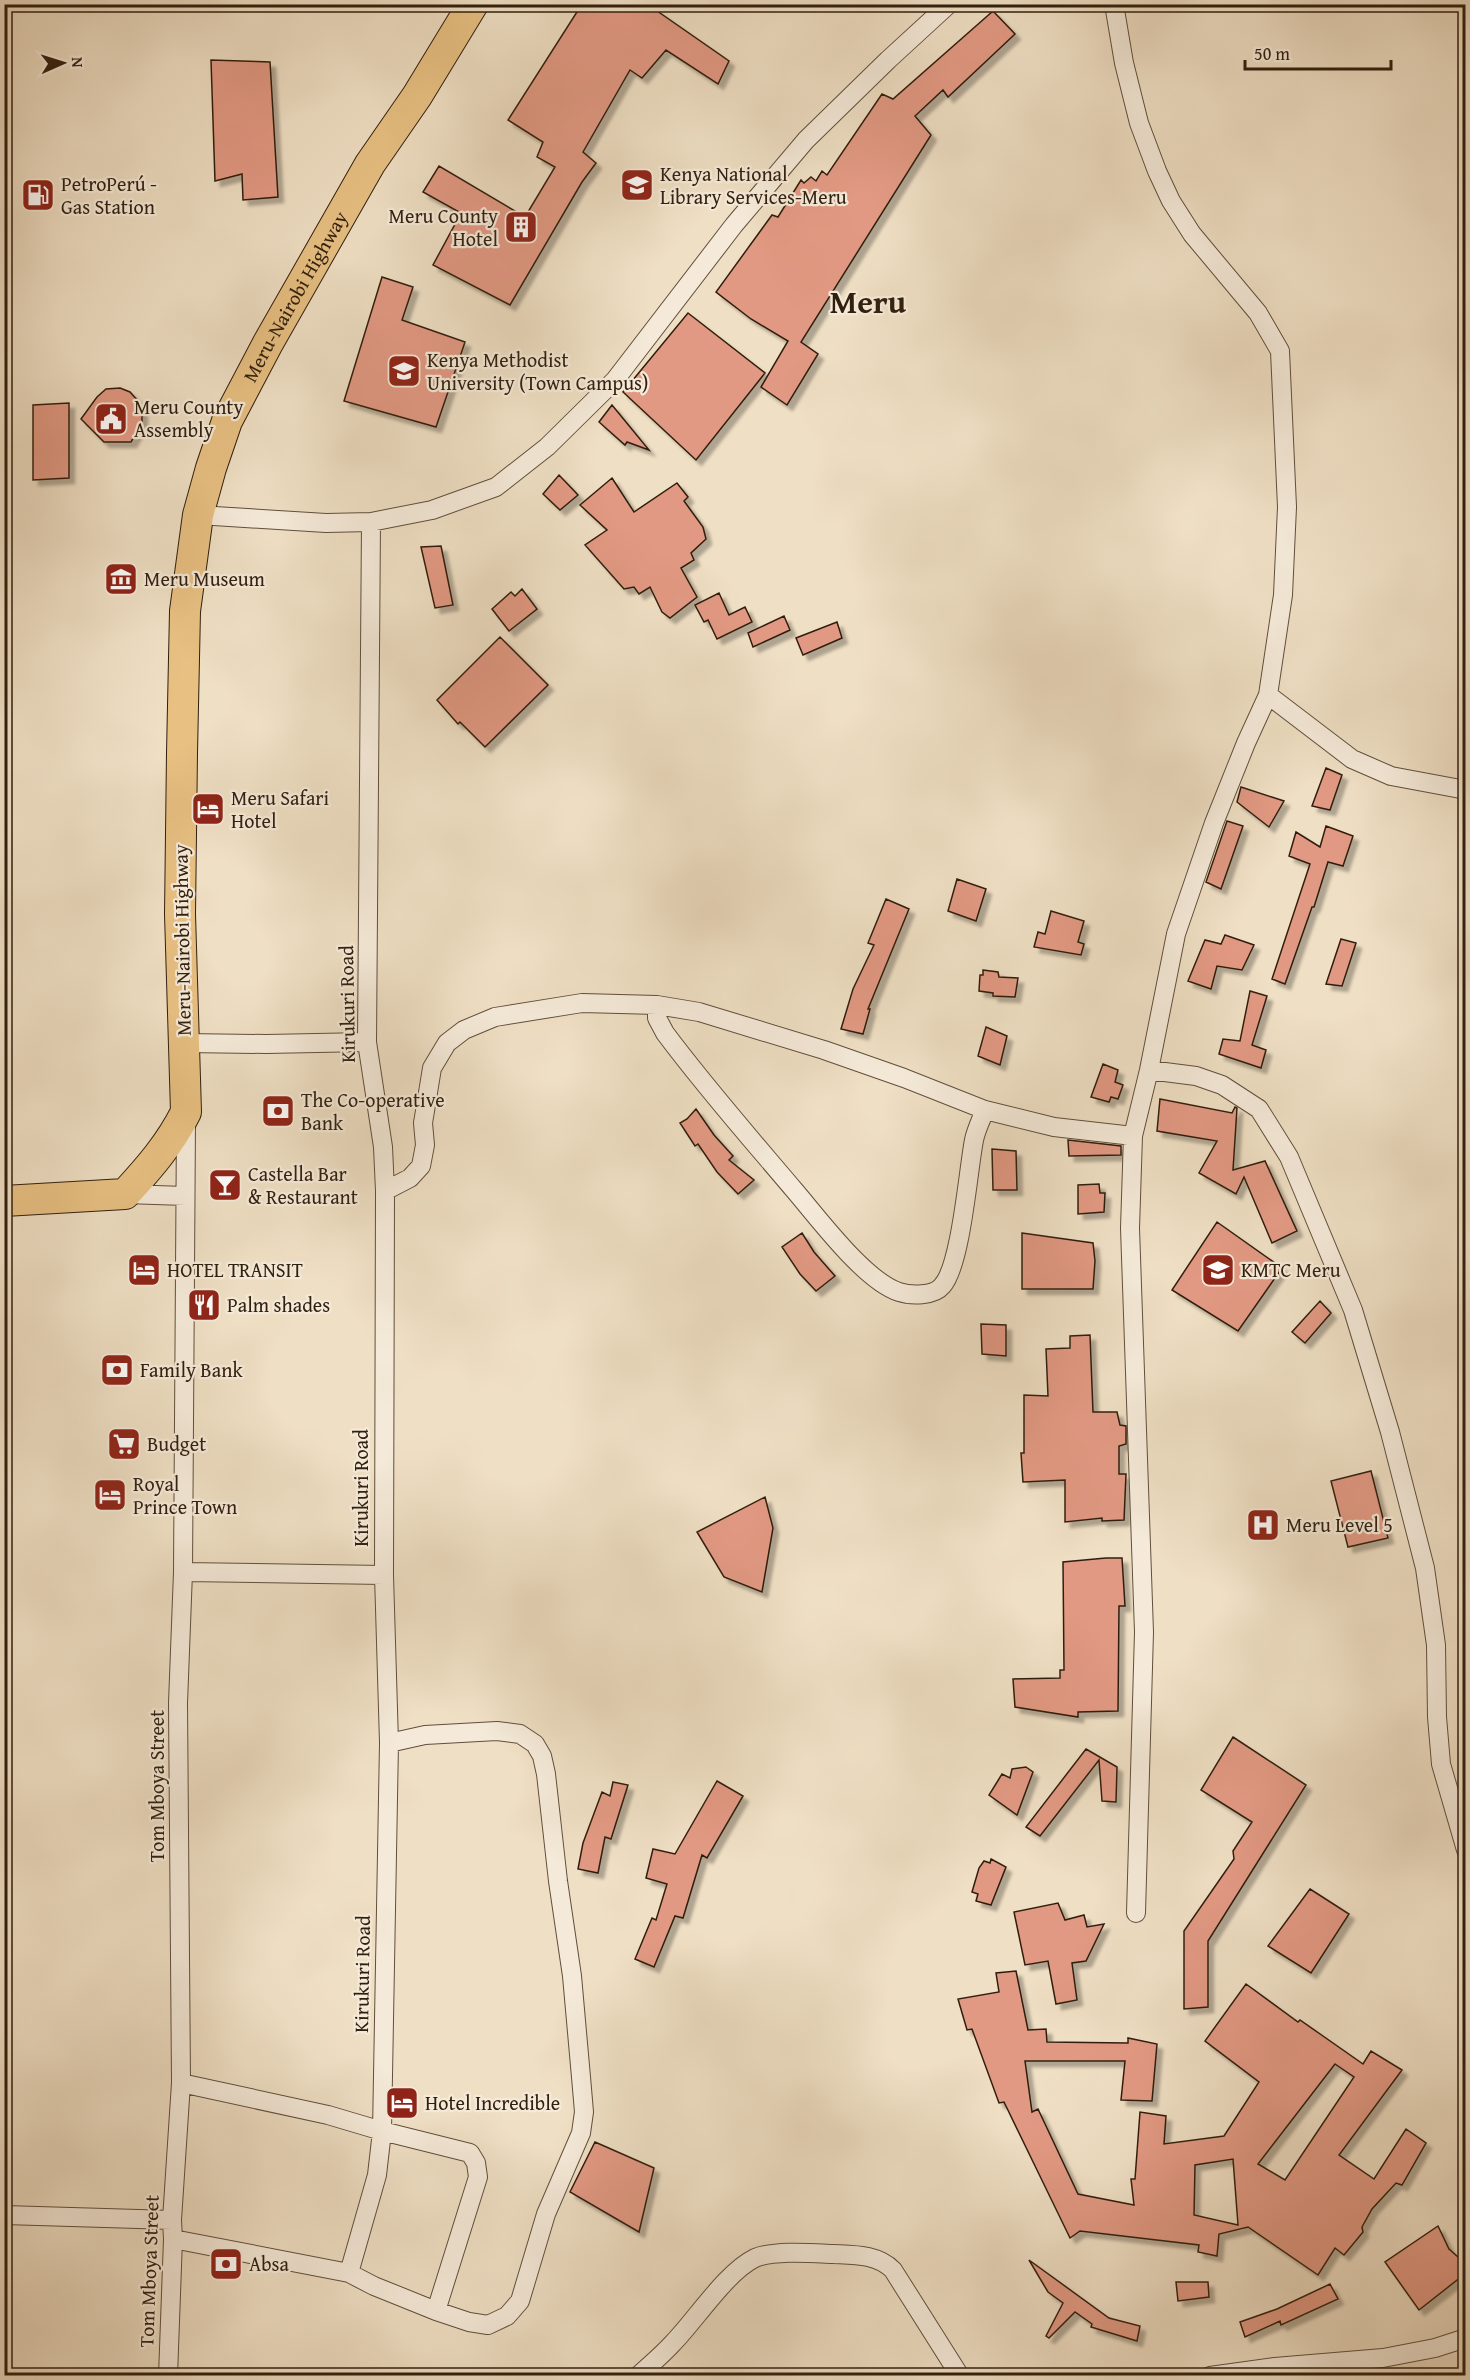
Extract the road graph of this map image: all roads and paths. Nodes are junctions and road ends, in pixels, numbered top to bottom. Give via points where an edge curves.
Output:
1 (473, 4) edge
2 (949, 4) edge
3 (1114, 4) edge
4 (198, 515) junction
5 (371, 522) junction
6 (1268, 695) junction
7 (1466, 790) edge
8 (657, 1005) junction
9 (367, 1042) junction
10 (184, 1043) junction
11 (1149, 1070) junction
12 (985, 1110) junction
13 (186, 1112) junction
14 (1133, 1136) junction
15 (385, 1191) junction
16 (125, 1194) junction
17 (185, 1196) junction
18 (4, 1201) edge
19 (183, 1572) junction
20 (384, 1575) junction
21 (389, 1743) junction
22 (1466, 1850) edge
23 (1136, 1913) dead end
24 (181, 2083) junction
25 (382, 2131) junction
26 (4, 2215) edge
27 (172, 2220) junction
28 (173, 2240) junction
29 (349, 2272) junction
30 (436, 2311) junction
31 (1466, 2338) edge
32 (1275, 2371) edge
33 (168, 2376) edge
34 (638, 2376) edge
35 (960, 2376) edge
36 (1210, 2376) edge

1 - 4 highway, Meru-Nairobi Highway via 370,164 268,343 228,421
2 - 5 street via 806,140 615,380 547,447 496,487 432,510
3 - 6 street via 1124,63 1156,171 1192,234 1258,313 1280,351 1287,507 1283,595
4 - 5 street
4 - 10 highway, Meru-Nairobi Highway via 184,611 180,914
5 - 9 street, Kirukuri Road
6 - 7 street via 1352,759 1391,776
6 - 11 street via 1214,823 1176,934
8 - 12 street via 699,1011 814,1047
8 - 12 street via 657,1018 665,1033 730,1116 843,1247 898,1292 926,1293 941,1288 950,1274 975,1137
8 - 15 street via 582,1003 495,1017 464,1030 447,1043 432,1068 421,1166 410,1178
9 - 10 street
9 - 15 street, Kirukuri Road via 383,1147
10 - 13 highway, Meru-Nairobi Highway
11 - 14 street
11 - 22 street via 1196,1076 1222,1085 1259,1109 1289,1157 1353,1310 1425,1568 1436,1645 1441,1764
12 - 14 street via 1054,1127
13 - 16 highway, Meru-Nairobi Highway via 158,1159
13 - 17 street, Tom Mboya Street
14 - 23 street via 1130,1228 1144,1632
15 - 20 street, Kirukuri Road
16 - 17 street
16 - 18 highway
17 - 19 street, Tom Mboya Street
19 - 20 street
19 - 24 street, Tom Mboya Street via 178,1703
20 - 21 street, Kirukuri Road
21 - 25 street, Kirukuri Road
21 - 30 street via 425,1735 497,1731 520,1734 535,1744 542,1756 572,1976 584,2112 581,2133 546,2214 520,2301 507,2316 488,2325
24 - 25 street via 328,2115
24 - 27 street, Tom Mboya Street
25 - 29 street, Kirukuri Road via 377,2175
25 - 30 street via 470,2153 476,2163 478,2177
26 - 27 street
27 - 28 street, Tom Mboya Street
28 - 29 street
28 - 33 street, Tom Mboya Street
29 - 30 street
31 - 32 street via 1383,2358
32 - 36 street
34 - 35 street via 672,2344 716,2292 755,2258 770,2254 820,2254 866,2256 887,2264

